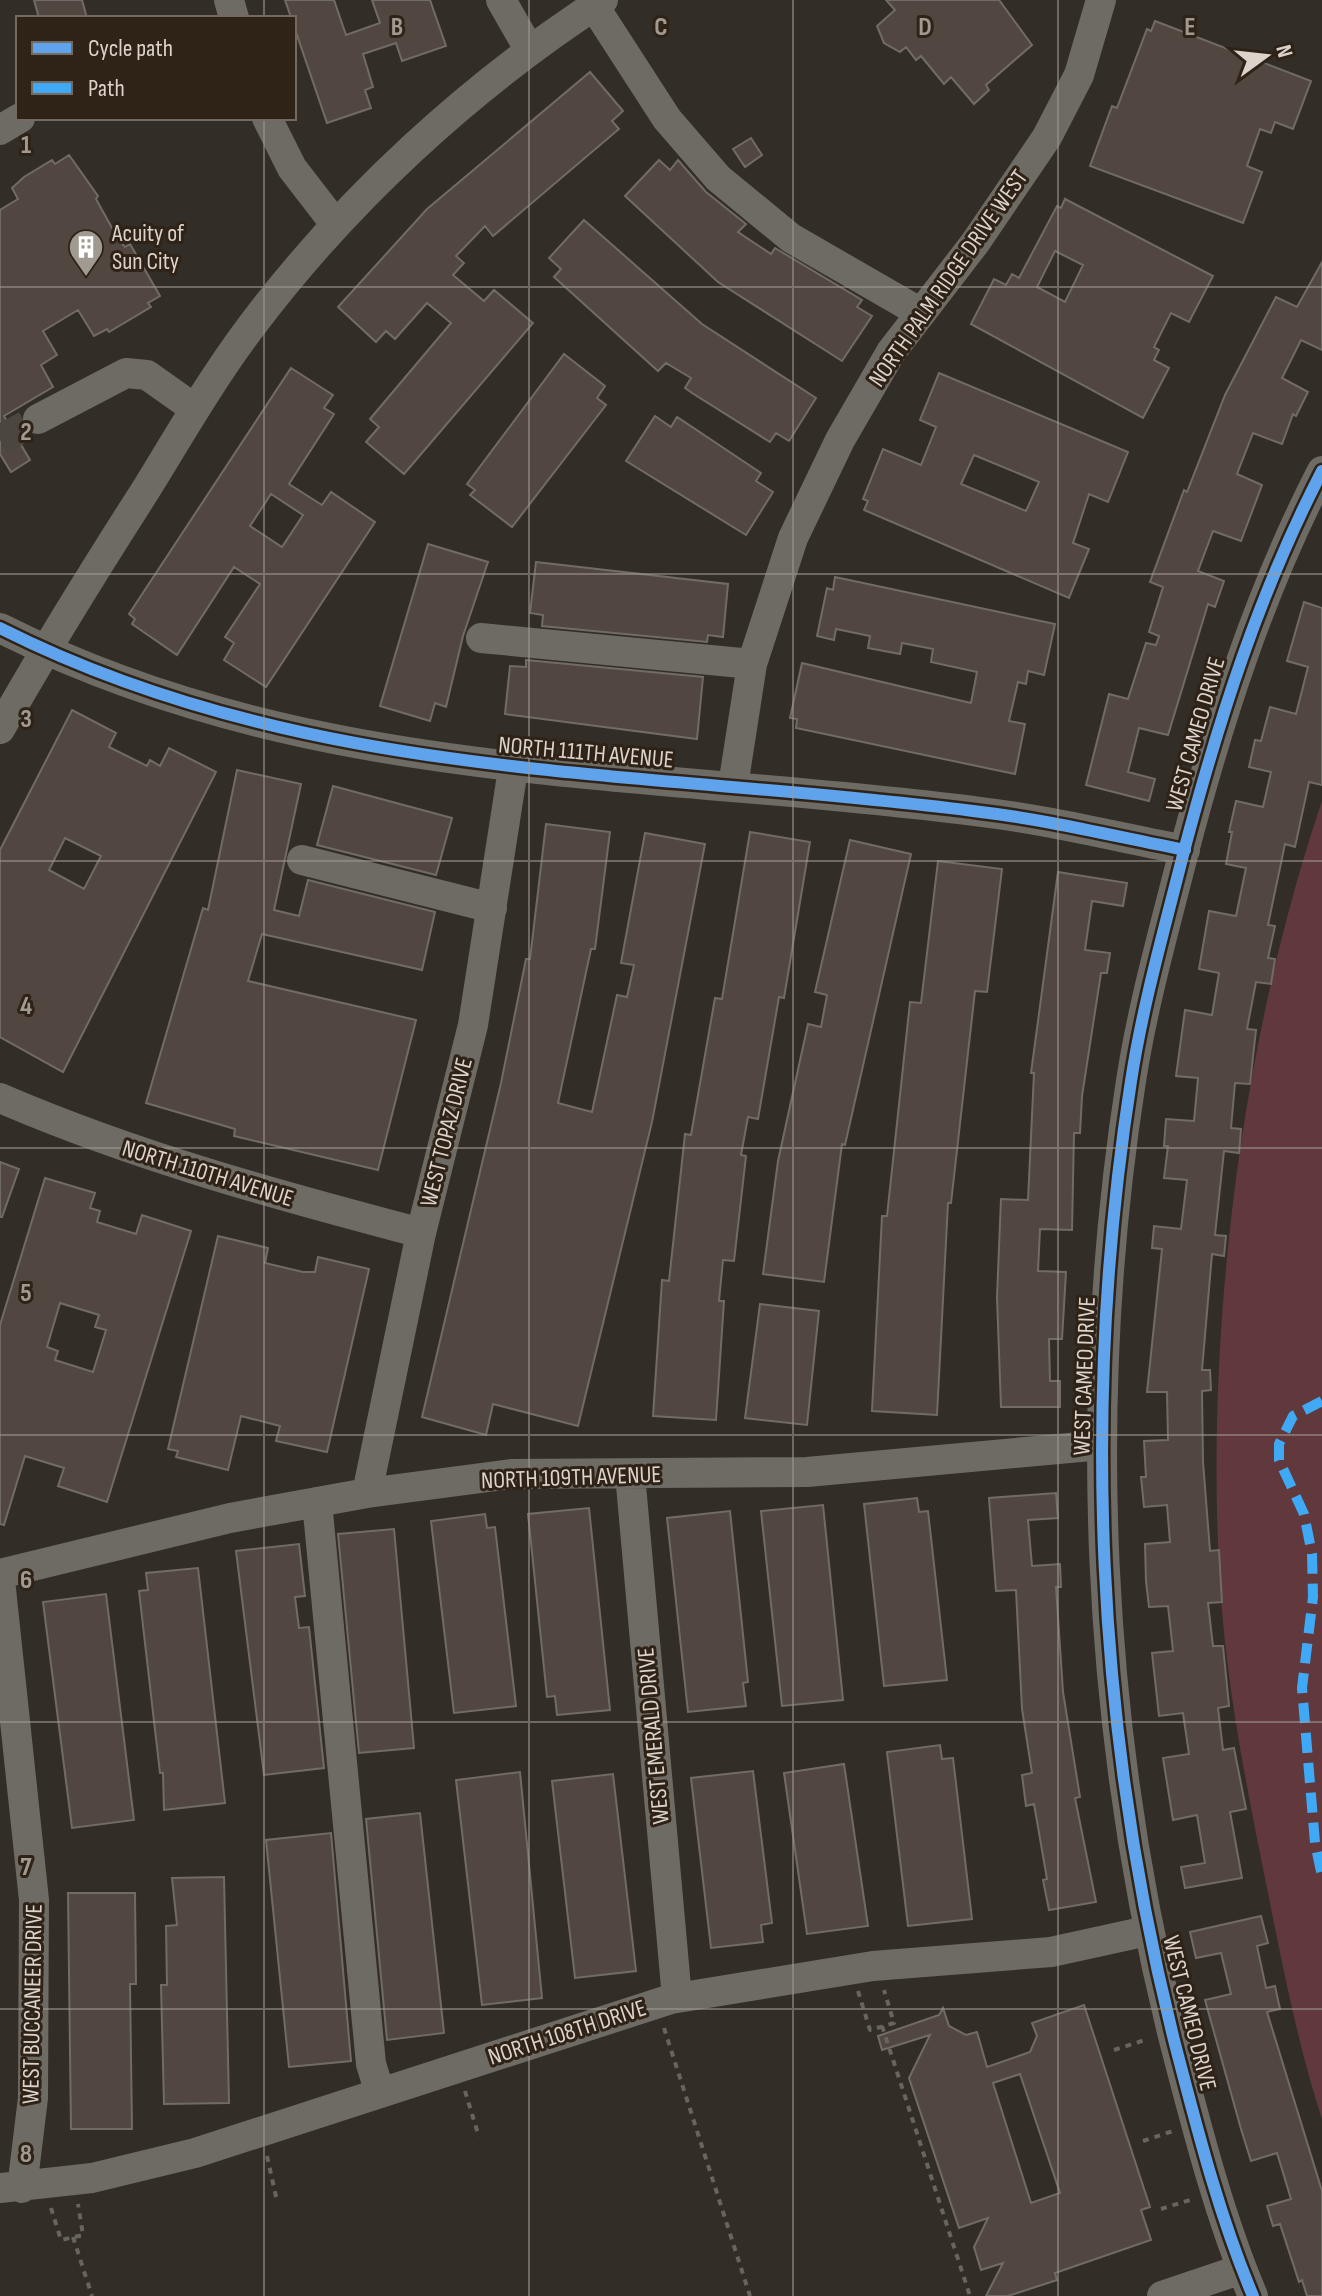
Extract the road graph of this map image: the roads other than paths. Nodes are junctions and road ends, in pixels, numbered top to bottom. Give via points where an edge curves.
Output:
1 (501, 0) edge
2 (1101, 0) edge
3 (599, 3) edge
4 (529, 49) junction
5 (268, 120) edge
6 (336, 225) junction
7 (921, 313) junction
8 (195, 409) junction
9 (38, 419) tunnel mouth
10 (1322, 471) edge
11 (0, 628) edge
12 (481, 638) dead end
13 (44, 651) junction
14 (752, 664) junction
15 (0, 729) edge
16 (513, 769) junction
17 (733, 786) junction
18 (1185, 850) junction
19 (302, 860) dead end
20 (492, 908) junction
21 (0, 1098) edge
22 (421, 1233) junction
23 (1102, 1445) junction
24 (630, 1474) junction
25 (367, 1493) junction
26 (317, 1502) junction
27 (0, 1574) edge
28 (0, 1580) edge
29 (1147, 1931) junction
30 (670, 2010) junction
31 (380, 2093) junction
32 (11, 2188) edge
33 (1247, 2283) edge
34 (1162, 2296) edge

1 - 4 street
2 - 7 street, NORTH PALM RIDGE DRIVE WEST via 1083,66 1047,137
3 - 4 street
3 - 7 street via 667,119 718,178 791,238
4 - 6 street via 424,139
5 - 6 street via 292,168
6 - 8 street via 250,328
7 - 14 street, NORTH PALM RIDGE DRIVE WEST via 891,352 817,488 793,538
8 - 9 street via 147,375 126,373
8 - 13 street
10 - 18 street, WEST CAMEO DRIVE via 1286,540 1241,653
11 - 13 street, NORTH 111TH AVENUE
12 - 14 street
13 - 15 street
13 - 16 street, NORTH 111TH AVENUE via 127,684 283,731
14 - 17 street, NORTH PALM RIDGE DRIVE WEST
16 - 17 street, NORTH 111TH AVENUE
16 - 20 street, WEST TOPAZ DRIVE
17 - 18 street, NORTH 111TH AVENUE via 983,812
18 - 23 street, WEST CAMEO DRIVE via 1132,1076 1113,1207
19 - 20 street
20 - 22 street, WEST TOPAZ DRIVE via 473,1025
21 - 22 street, NORTH 110TH AVENUE via 89,1137 214,1178
22 - 25 street, WEST TOPAZ DRIVE
23 - 24 street, NORTH 109TH AVENUE via 807,1472
23 - 29 street, WEST CAMEO DRIVE via 1114,1707
24 - 25 street, NORTH 109TH AVENUE via 511,1474
24 - 30 street, WEST EMERALD DRIVE
25 - 26 street, NORTH 109TH AVENUE
26 - 27 street, NORTH 109TH AVENUE
26 - 31 street via 371,2064
28 - 32 street, WEST BUCCANEER DRIVE via 34,1900 33,2098
29 - 30 street, NORTH 108TH DRIVE via 1051,1952 873,1966
29 - 33 street, WEST CAMEO DRIVE via 1194,2116
30 - 31 street, NORTH 108TH DRIVE
31 - 32 street, NORTH 108TH DRIVE via 195,2153 92,2178
33 - 34 street

